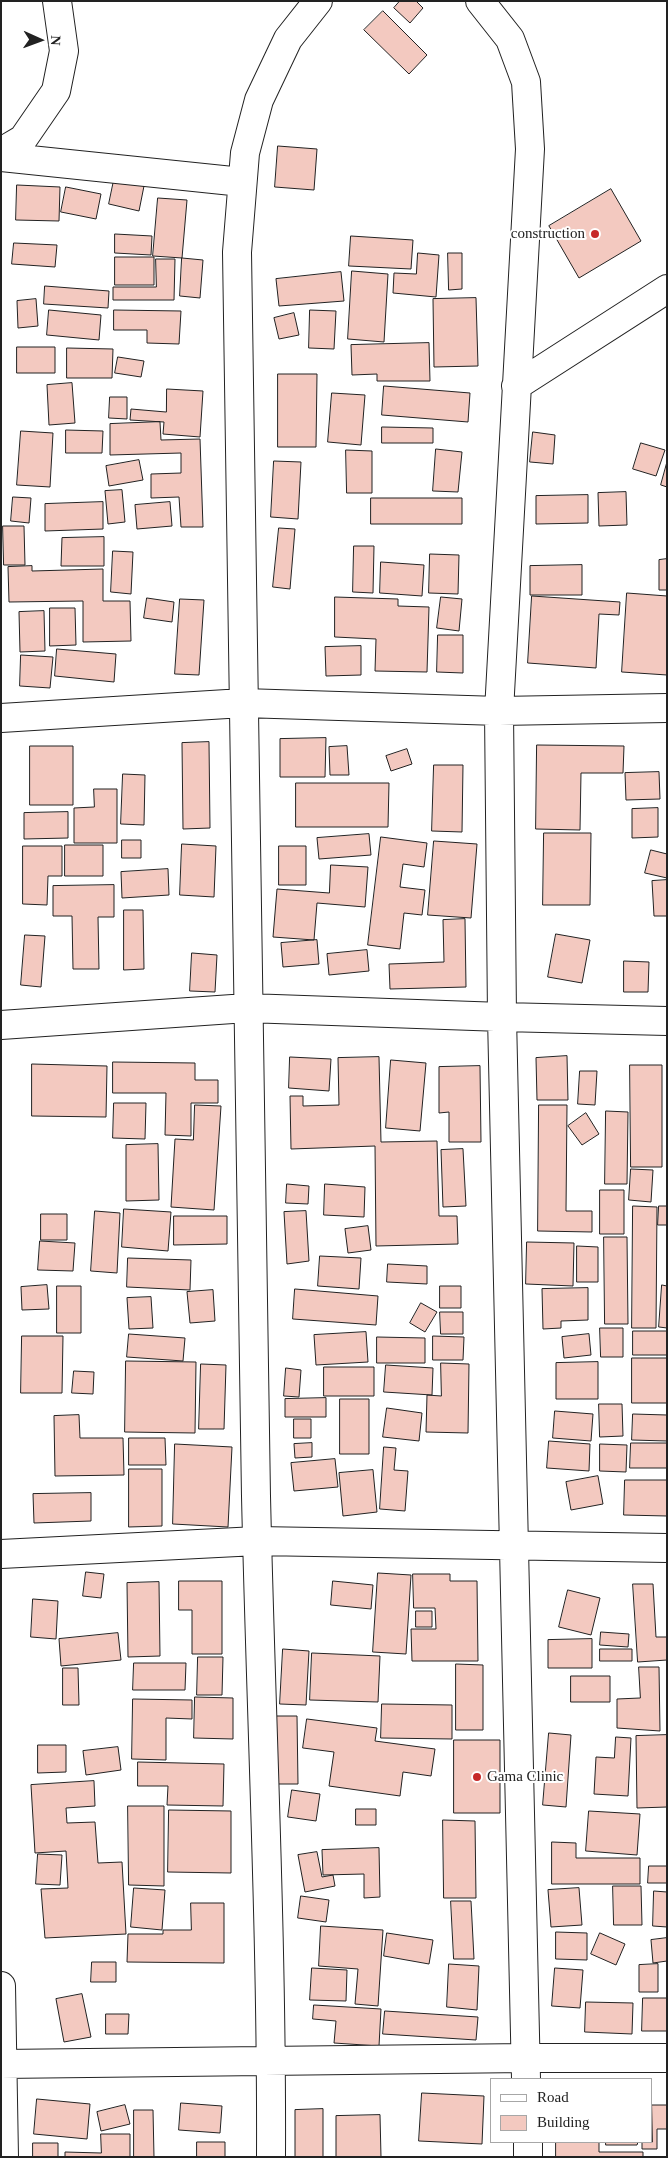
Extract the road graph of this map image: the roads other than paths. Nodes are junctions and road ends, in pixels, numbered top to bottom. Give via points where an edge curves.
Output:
1 (57, 1) edge
2 (318, 1) edge
3 (480, 1) edge
4 (1, 152) edge
5 (1, 157) edge
6 (242, 182) junction
7 (667, 289) edge
8 (516, 386) junction
9 (243, 703) junction
10 (667, 708) edge
11 (499, 711) junction
12 (1, 718) edge
13 (247, 1008) junction
14 (502, 1017) junction
15 (667, 1021) edge
16 (1, 1025) edge
17 (257, 1541) junction
18 (516, 1546) junction
19 (667, 1548) edge
20 (1, 1554) edge
21 (1, 1986) edge
22 (667, 2058) edge
23 (271, 2062) junction
24 (2, 2064) edge
25 (526, 2068) edge
26 (528, 2143) edge
27 (4, 2157) edge
28 (271, 2157) edge
29 (528, 2157) edge

1 - 4 street via 64,51 56,91 23,139
2 - 6 street via 288,40 259,100 245,153
3 - 8 street via 510,39 526,82 530,149
5 - 6 street
6 - 9 street via 237,252
7 - 8 street
8 - 11 street
9 - 11 street
9 - 12 street
9 - 13 street
10 - 11 street
11 - 14 street
13 - 14 street
13 - 16 street
13 - 17 street
14 - 15 street
14 - 18 street
17 - 18 street
17 - 20 street
17 - 23 street
18 - 19 street
18 - 25 street
21 - 24 street
22 - 25 street
23 - 24 street
23 - 25 street
23 - 28 street
24 - 27 street
26 - 29 street

